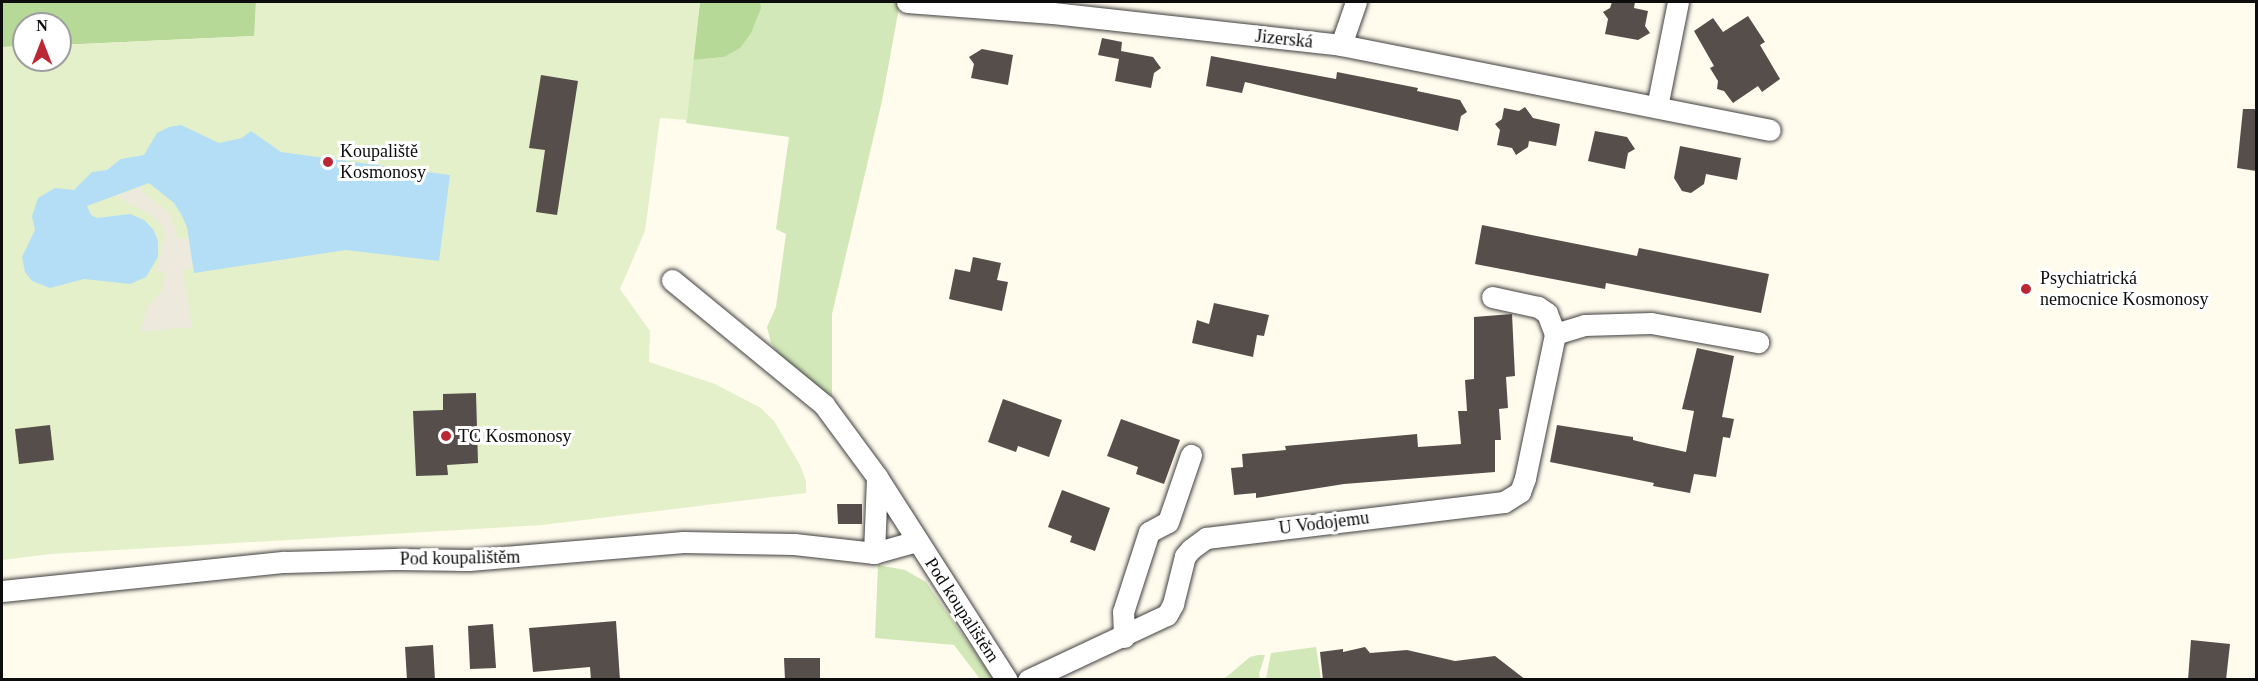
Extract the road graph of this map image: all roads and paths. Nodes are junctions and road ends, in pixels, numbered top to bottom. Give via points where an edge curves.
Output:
1 (907, 2) edge
2 (1356, 2) edge
3 (1678, 2) edge
4 (1055, 7) edge
5 (1341, 45) junction
6 (1657, 107) junction
7 (1770, 130) dead end
8 (672, 280) dead end
9 (1492, 297) dead end
10 (1555, 334) junction
11 (1758, 342) dead end
12 (1191, 455) dead end
13 (877, 477) junction
14 (916, 541) junction
15 (874, 552) junction
16 (2, 591) edge
17 (1124, 637) junction
18 (1007, 680) edge
19 (1028, 680) edge

1 - 4 street, Jizerská
2 - 5 street
3 - 6 street
4 - 5 street, Jizerská
5 - 6 street, Jizerská
6 - 7 street, Jizerská
8 - 13 street, Pod koupalištěm via 824,405
9 - 10 street via 1547,312
10 - 11 street via 1584,325 1651,323
10 - 17 street, U Vodojemu via 1520,492 1504,502 1206,538 1185,556 1167,615
12 - 17 street via 1168,522 1149,532 1123,612
13 - 14 street, Pod koupalištěm
13 - 15 street
14 - 15 street, Pod koupalištěm
14 - 18 street, Pod koupalištěm
15 - 16 street, Pod koupalištěm via 794,543 683,542 469,560 285,562
17 - 19 street, U Vodojemu

